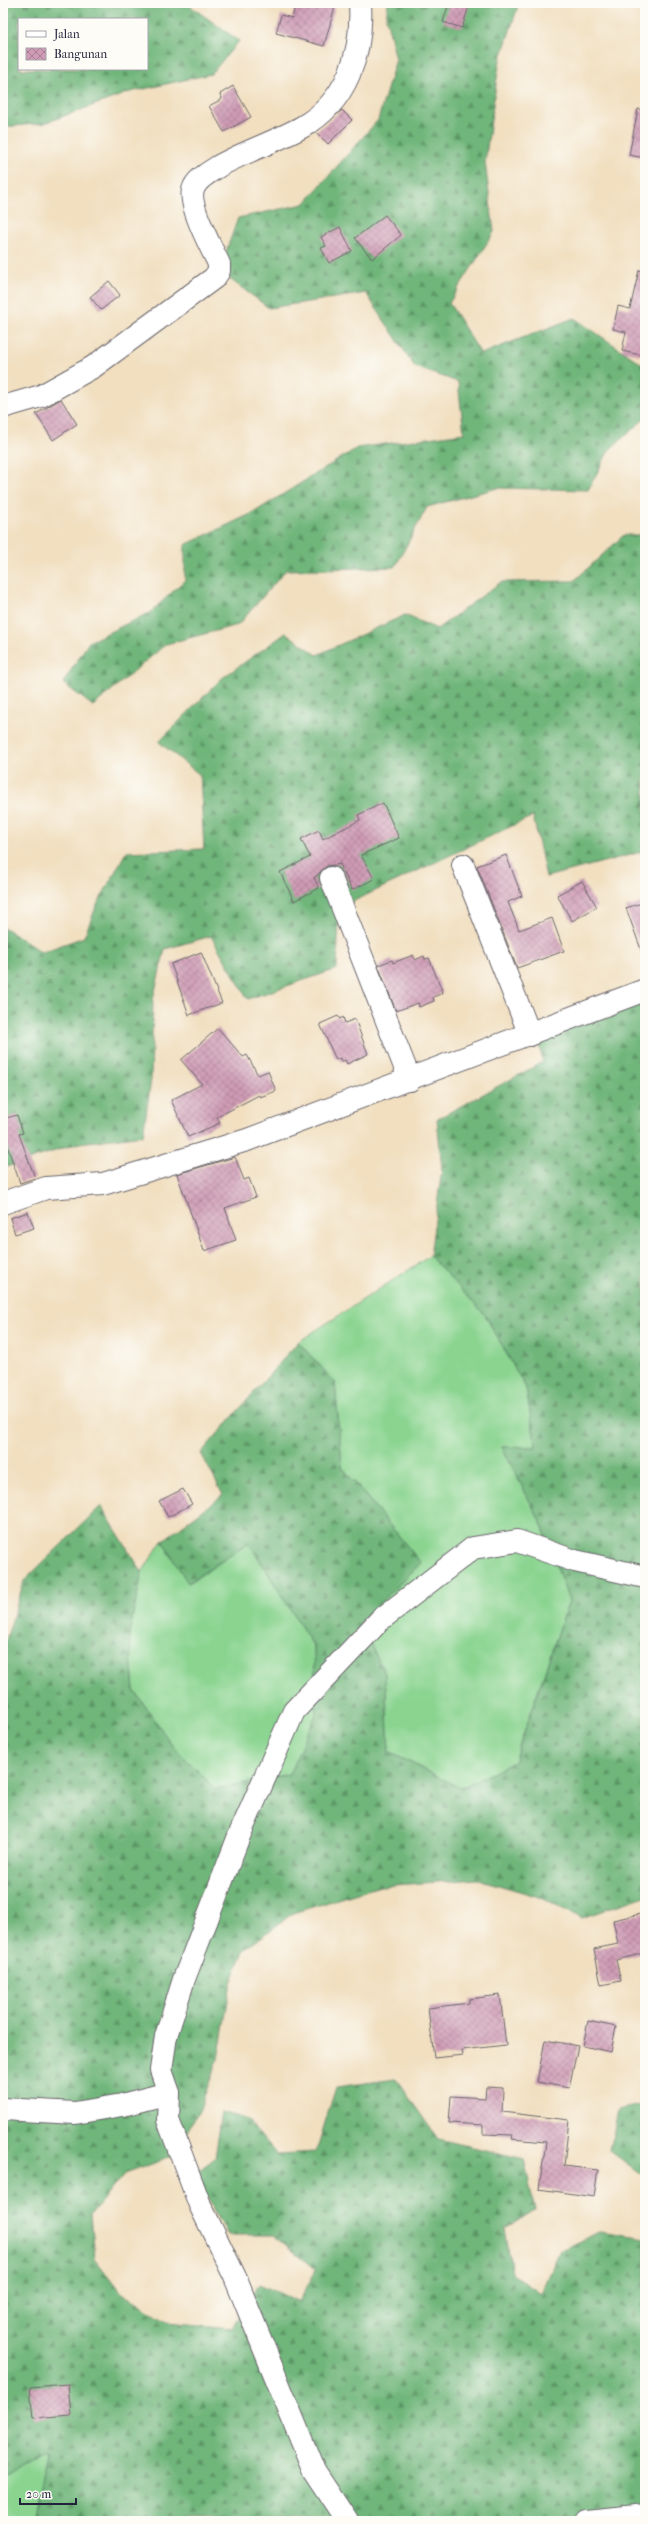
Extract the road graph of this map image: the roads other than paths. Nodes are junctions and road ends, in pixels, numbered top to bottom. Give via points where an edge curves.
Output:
1 (360, 3) edge
2 (3, 407) edge
3 (464, 866) dead end
4 (331, 878) dead end
5 (645, 990) edge
6 (530, 1035) junction
7 (410, 1080) junction
8 (3, 1203) edge
9 (645, 1577) edge
10 (169, 2093) junction
11 (3, 2109) edge
12 (645, 2515) edge
13 (346, 2521) edge
14 (586, 2521) edge

1 - 2 street via 361,18 346,85 323,113 301,128 213,170 196,184 193,190 195,208 219,264 219,271 214,278 93,367 40,396
3 - 6 street
4 - 7 street
5 - 6 street
6 - 7 street
7 - 8 street via 247,1140 103,1184 46,1188
9 - 10 street via 575,1561 517,1541 473,1548 380,1620 294,1711 238,1836 184,1979 166,2036 161,2070
10 - 11 street via 75,2113
10 - 13 street via 168,2120 200,2205 235,2277 314,2471
12 - 14 street

